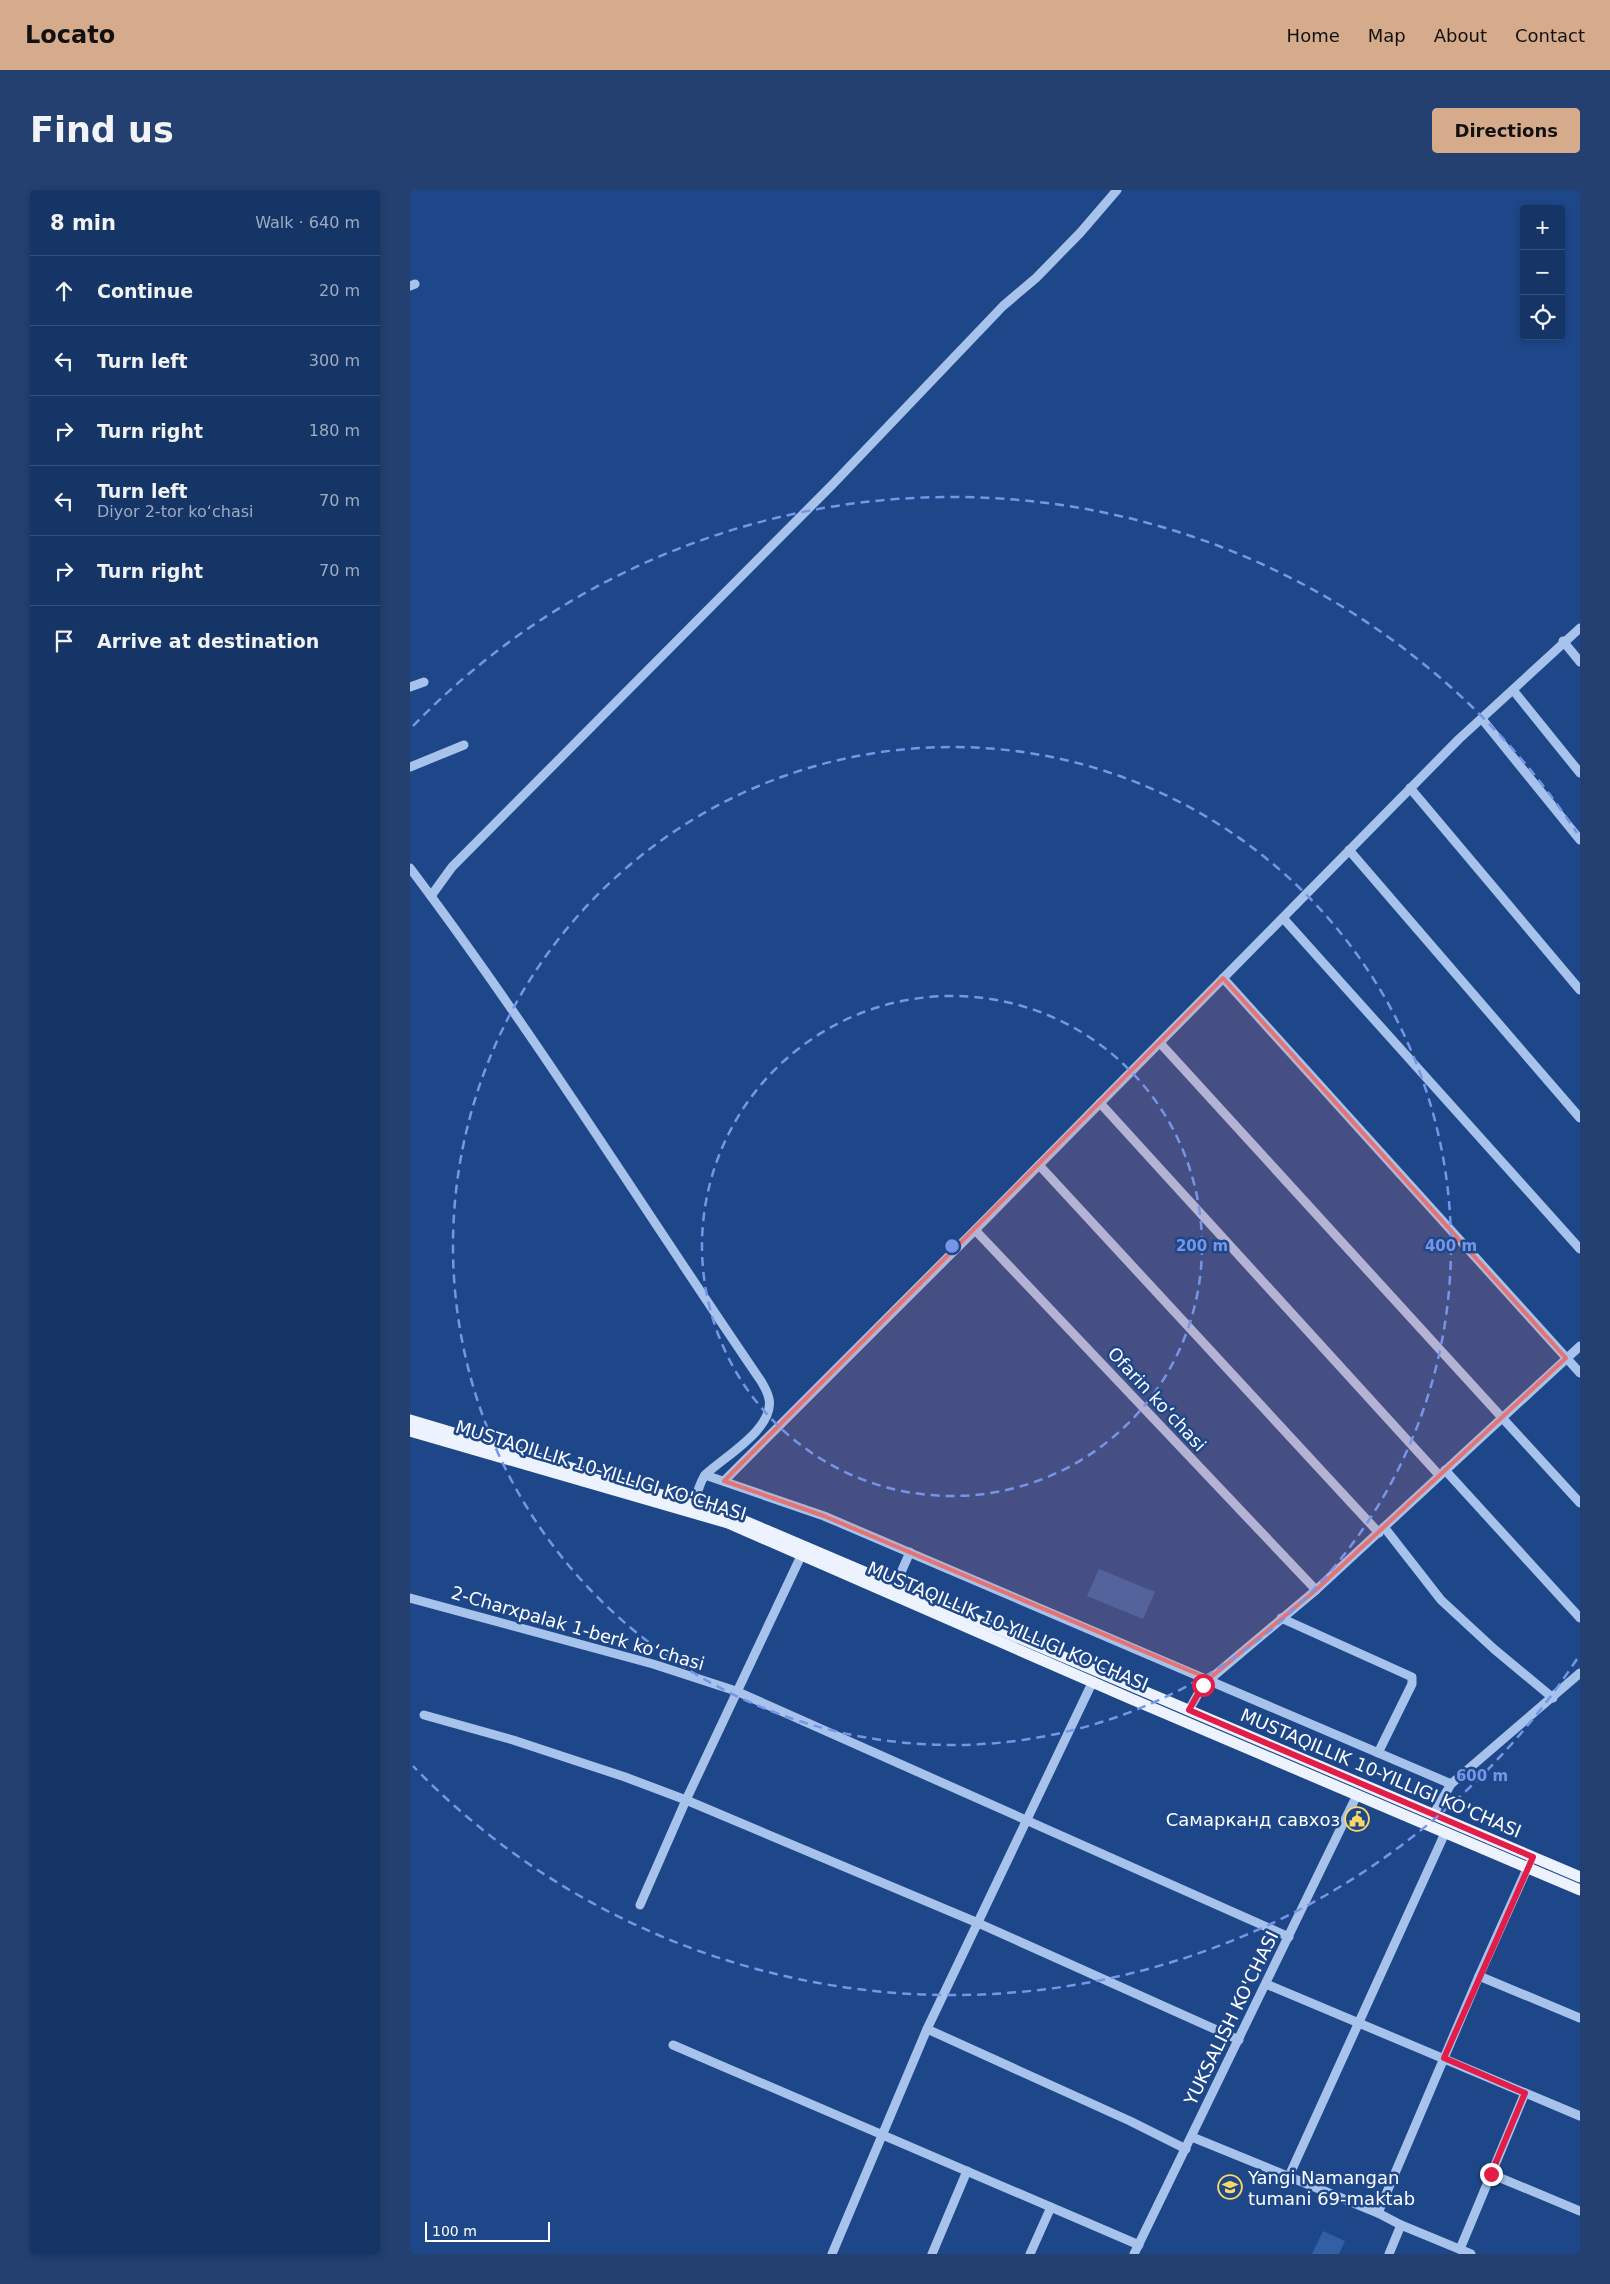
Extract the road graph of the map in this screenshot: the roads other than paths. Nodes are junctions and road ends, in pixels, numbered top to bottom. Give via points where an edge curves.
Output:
1 (1117, 190) edge
2 (1580, 628) edge
3 (1564, 641) junction
4 (1580, 662) edge
5 (424, 682) dead end
6 (410, 687) edge
7 (1513, 690) junction
8 (1482, 719) junction
9 (464, 745) dead end
10 (410, 767) edge
11 (1580, 773) edge
12 (1410, 788) junction
13 (1580, 840) edge
14 (1349, 850) junction
15 (410, 868) edge
16 (431, 896) junction
17 (1282, 918) junction
18 (1223, 978) junction
19 (1580, 990) edge
20 (1160, 1043) junction
21 (1100, 1103) junction
22 (1580, 1118) edge
23 (1039, 1165) junction
24 (975, 1230) junction
25 (1580, 1249) edge
26 (1580, 1346) edge
27 (1566, 1358) junction
28 (1580, 1374) edge
29 (1502, 1417) junction
30 (410, 1420) edge
31 (410, 1431) edge
32 (1442, 1473) junction
33 (705, 1475) junction
34 (724, 1482) junction
35 (694, 1503) junction
36 (1580, 1503) edge
37 (1381, 1530) junction
38 (910, 1552) junction
39 (801, 1556) junction
40 (897, 1581) junction
41 (1316, 1590) junction
42 (410, 1598) edge
43 (1281, 1618) junction
44 (1580, 1618) edge
45 (1580, 1673) edge
46 (1092, 1682) junction
47 (1206, 1682) junction
48 (736, 1692) junction
49 (1553, 1698) junction
50 (1192, 1706) junction
51 (424, 1715) dead end
52 (1378, 1753) junction
53 (1451, 1784) junction
54 (1357, 1796) junction
55 (686, 1800) junction
56 (1433, 1815) junction
57 (1026, 1822) junction
58 (1445, 1833) junction
59 (1530, 1863) junction
60 (1580, 1877) edge
61 (1580, 1890) edge
62 (640, 1905) dead end
63 (978, 1923) junction
64 (1289, 1937) junction
65 (1478, 1976) junction
66 (1266, 1984) junction
67 (1580, 2018) edge
68 (1359, 2022) junction
69 (928, 2029) junction
70 (1239, 2040) junction
71 (673, 2045) dead end
72 (1444, 2058) junction
73 (1525, 2093) junction
74 (1580, 2116) edge
75 (881, 2136) junction
76 (1192, 2137) junction
77 (1186, 2149) junction
78 (967, 2171) junction
79 (1491, 2174) junction
80 (1289, 2176) junction
81 (1050, 2207) junction
82 (1580, 2211) edge
83 (1378, 2213) junction
84 (1401, 2225) junction
85 (1139, 2245) junction
86 (1460, 2249) junction
87 (832, 2254) edge
88 (932, 2254) edge
89 (1030, 2254) edge
90 (1134, 2254) edge
91 (1389, 2254) edge
92 (1471, 2254) edge

1 - 16 street via 1036,278 1003,306 832,485 452,867
2 - 3 street
3 - 4 street
3 - 7 street
5 - 6 street
7 - 8 street
7 - 11 street
8 - 12 street
8 - 13 street
9 - 10 street
12 - 14 street
12 - 19 street
14 - 17 street
14 - 22 street
15 - 16 street
16 - 33 street via 613,1156 765,1388 769,1410 765,1420 750,1438
17 - 18 street
17 - 25 street
18 - 20 street
18 - 27 street
20 - 21 street
20 - 29 street
21 - 23 street
21 - 32 street
23 - 24 street
23 - 37 street
24 - 34 street
24 - 41 street, Ofarin koʻchasi
26 - 27 street
27 - 28 street
27 - 29 street
29 - 32 street
29 - 36 street
30 - 35 main road, MUSTAQILLIK 10-YILLIGI KO'CHASI
31 - 39 main road, MUSTAQILLIK 10-YILLIGI KO'CHASI via 728,1523
32 - 37 street
32 - 44 street
33 - 34 street
33 - 35 street
34 - 38 street via 824,1516
35 - 40 main road, MUSTAQILLIK 10-YILLIGI KO'CHASI
37 - 41 street
37 - 49 street via 1441,1600
38 - 40 street
38 - 47 street
39 - 46 main road, MUSTAQILLIK 10-YILLIGI KO'CHASI
39 - 48 street
40 - 50 main road, MUSTAQILLIK 10-YILLIGI KO'CHASI
41 - 43 street
42 - 48 street, 2-Charxpalak 1-berk koʻchasi via 653,1664
43 - 47 street
43 - 52 street via 1412,1677 1412,1684
45 - 49 street
46 - 54 main road, MUSTAQILLIK 10-YILLIGI KO'CHASI
46 - 57 street
47 - 50 street
47 - 52 street
48 - 55 street
48 - 57 street, 2-Charxpalak 1-berk koʻchasi
49 - 53 street
50 - 56 main road, MUSTAQILLIK 10-YILLIGI KO'CHASI
51 - 55 street via 513,1740
52 - 53 street
53 - 56 street
54 - 58 main road, MUSTAQILLIK 10-YILLIGI KO'CHASI
54 - 64 street, YUKSALISH KO'CHASI
55 - 62 street
55 - 63 street
56 - 59 main road, MUSTAQILLIK 10-YILLIGI KO'CHASI
57 - 63 street
57 - 64 street, 2-Charxpalak 1-berk koʻchasi
58 - 59 main road, MUSTAQILLIK 10-YILLIGI KO'CHASI
58 - 68 street
59 - 60 main road, MUSTAQILLIK 10-YILLIGI KO'CHASI
59 - 61 main road, MUSTAQILLIK 10-YILLIGI KO'CHASI
59 - 65 street
63 - 69 street
63 - 70 street
64 - 66 street, YUKSALISH KO'CHASI
65 - 67 street
65 - 72 street
66 - 68 street
66 - 70 street, YUKSALISH KO'CHASI
68 - 72 street
68 - 80 street
69 - 75 street
69 - 77 street
70 - 76 street, YUKSALISH KO'CHASI
71 - 75 street
72 - 73 street
72 - 83 street
73 - 74 street
73 - 79 street
75 - 78 street
75 - 87 street
76 - 77 street, YUKSALISH KO'CHASI
76 - 80 street
77 - 85 street, YUKSALISH KO'CHASI
78 - 81 street
78 - 88 street
79 - 82 street
79 - 86 street
80 - 83 street
81 - 85 street
81 - 89 street
83 - 84 street
84 - 86 street
84 - 91 street
85 - 90 street, YUKSALISH KO'CHASI
86 - 92 street

